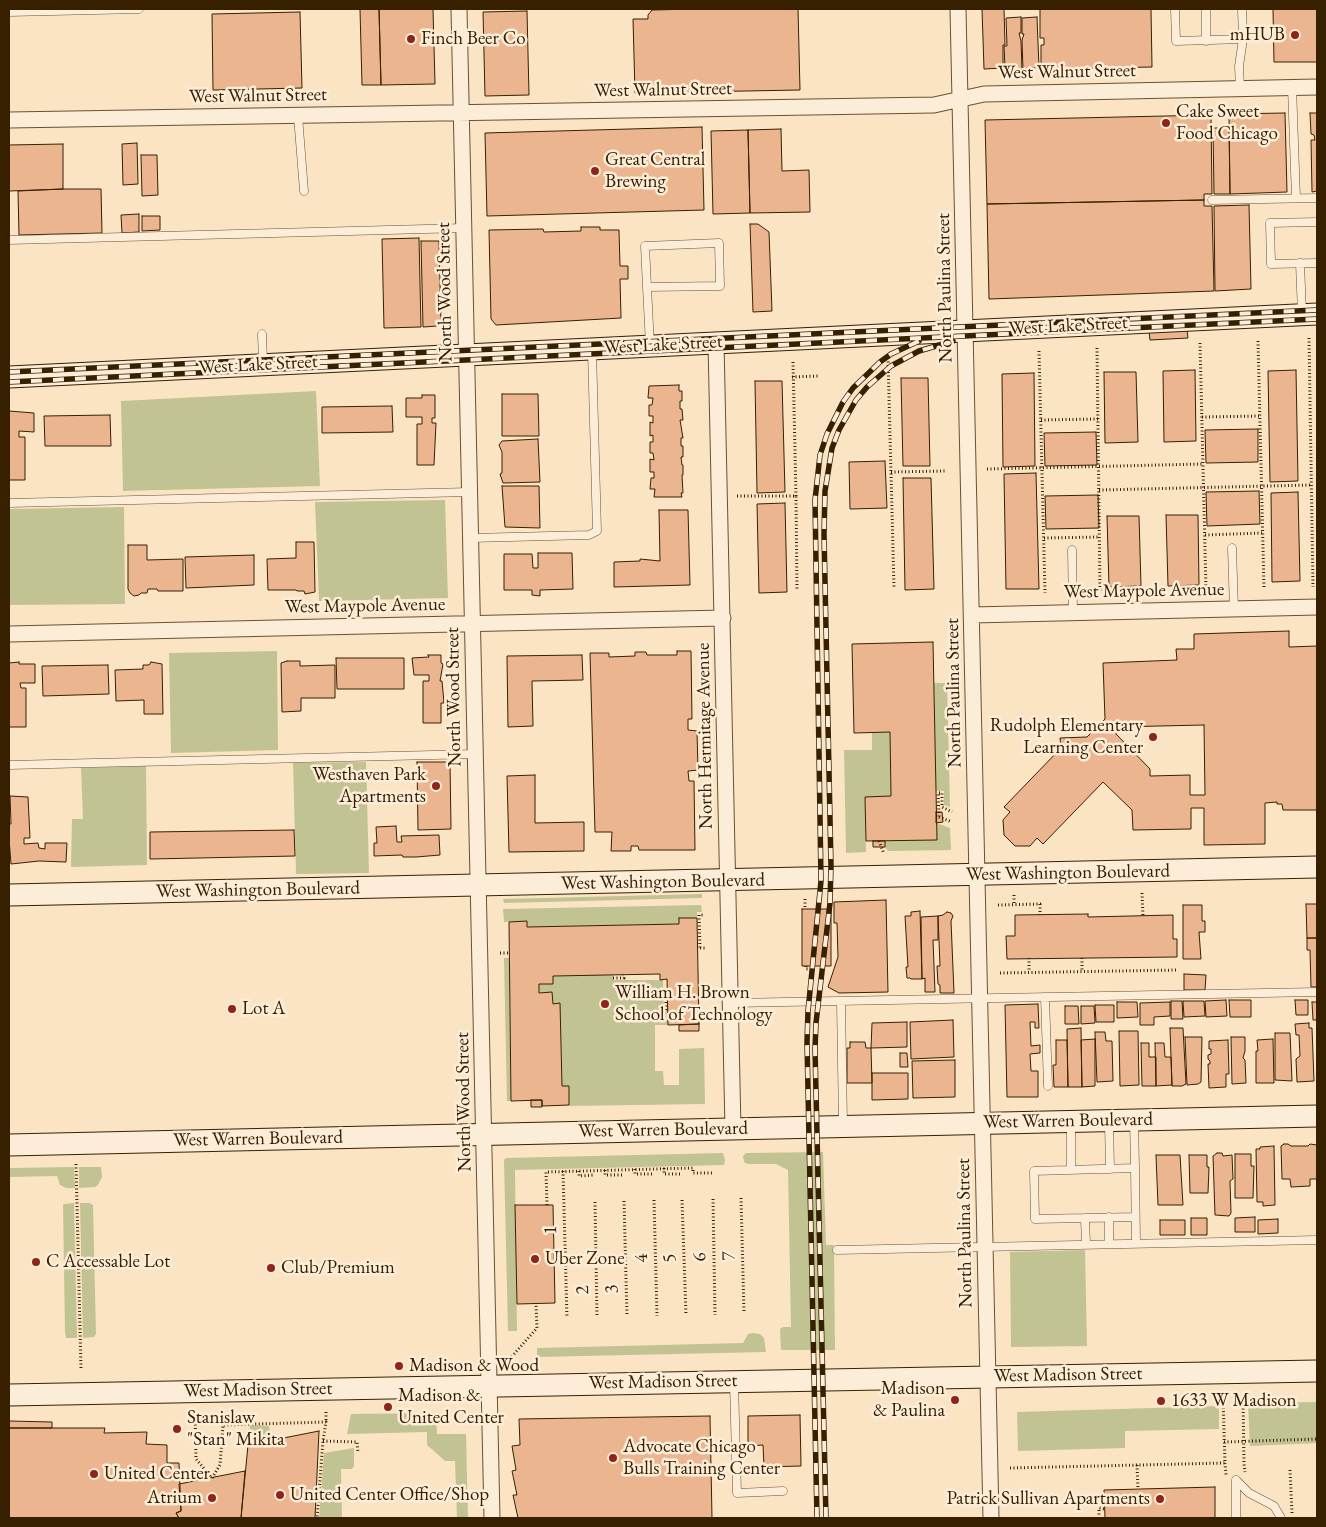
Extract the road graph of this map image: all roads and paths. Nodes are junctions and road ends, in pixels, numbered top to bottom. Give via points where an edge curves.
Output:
1 (139, 9) edge
2 (459, 9) edge
3 (958, 9) edge
4 (1175, 9) edge
5 (1206, 9) edge
6 (1242, 9) edge
7 (9, 12) edge
8 (1243, 39) junction
9 (1206, 41) junction
10 (1292, 87) junction
11 (1317, 87) edge
12 (1240, 88) junction
13 (960, 99) junction
14 (461, 113) junction
15 (298, 116) junction
16 (9, 120) edge
17 (304, 191) dead end
18 (1296, 198) junction
19 (1317, 198) edge
20 (1212, 200) dead end
21 (1317, 222) edge
22 (464, 228) junction
23 (9, 240) edge
24 (1300, 263) junction
25 (1317, 263) edge
26 (647, 287) junction
27 (1310, 314) edge
28 (966, 331) junction
29 (262, 334) dead end
30 (1309, 338) dead end
31 (1258, 341) dead end
32 (716, 342) junction
33 (1200, 343) dead end
34 (650, 346) junction
35 (1097, 348) dead end
36 (592, 349) junction
37 (1040, 351) dead end
38 (467, 355) junction
39 (888, 358) dead end
40 (793, 362) dead end
41 (264, 365) junction
42 (818, 376) dead end
43 (9, 377) edge
44 (792, 377) junction
45 (1260, 416) junction
46 (1202, 417) junction
47 (1098, 419) junction
48 (1041, 420) junction
49 (1203, 464) junction
50 (1099, 466) junction
51 (1042, 468) junction
52 (987, 469) dead end
53 (948, 471) dead end
54 (892, 472) junction
55 (1311, 485) junction
56 (1261, 487) junction
57 (1204, 488) junction
58 (1099, 490) junction
59 (470, 492) junction
60 (737, 496) dead end
61 (796, 496) junction
62 (9, 503) edge
63 (1262, 534) junction
64 (1205, 535) junction
65 (471, 538) junction
66 (1232, 548) dead end
67 (1072, 550) dead end
68 (1313, 587) dead end
69 (894, 588) dead end
70 (1264, 588) dead end
71 (797, 590) dead end
72 (1206, 590) dead end
73 (1100, 592) dead end
74 (1045, 593) dead end
75 (1317, 607) edge
76 (1234, 609) junction
77 (1073, 612) junction
78 (972, 615) junction
79 (723, 618) junction
80 (473, 624) junction
81 (9, 634) edge
82 (476, 754) junction
83 (9, 764) edge
84 (952, 812) dead end
85 (952, 822) dead end
86 (879, 841) dead end
87 (884, 854) dead end
88 (1317, 867) edge
89 (977, 875) junction
90 (728, 880) junction
91 (479, 885) junction
92 (1142, 892) dead end
93 (9, 895) edge
94 (1014, 895) dead end
95 (805, 899) dead end
96 (1014, 904) junction
97 (998, 905) dead end
98 (806, 909) dead end
99 (705, 915) dead end
100 (1040, 915) dead end
101 (1143, 916) dead end
102 (706, 948) dead end
103 (500, 953) dead end
104 (509, 953) dead end
105 (1029, 958) dead end
106 (1082, 958) dead end
107 (806, 966) dead end
108 (817, 968) dead end
109 (1177, 970) dead end
110 (1029, 972) junction
111 (1082, 972) junction
112 (1000, 973) dead end
113 (623, 975) dead end
114 (613, 978) dead end
115 (1317, 992) edge
116 (1044, 997) junction
117 (980, 998) junction
118 (668, 1000) dead end
119 (841, 1001) junction
120 (731, 1003) junction
121 (666, 1010) dead end
122 (1048, 1086) dead end
123 (1317, 1116) edge
124 (1109, 1120) junction
125 (1134, 1120) junction
126 (1071, 1121) junction
127 (983, 1123) junction
128 (843, 1126) junction
129 (733, 1128) junction
130 (484, 1134) junction
131 (9, 1145) edge
132 (76, 1164) dead end
133 (664, 1168) junction
134 (1135, 1168) junction
135 (635, 1169) junction
136 (1110, 1169) junction
137 (605, 1170) junction
138 (1071, 1170) junction
139 (563, 1171) junction
140 (579, 1171) junction
141 (712, 1173) dead end
142 (653, 1174) dead end
143 (682, 1174) dead end
144 (594, 1175) dead end
145 (623, 1175) dead end
146 (742, 1198) dead end
147 (713, 1199) dead end
148 (654, 1200) dead end
149 (682, 1200) dead end
150 (624, 1201) dead end
151 (595, 1202) dead end
152 (547, 1204) dead end
153 (1109, 1217) junction
154 (1135, 1217) junction
155 (1085, 1218) junction
156 (1317, 1240) edge
157 (1136, 1242) junction
158 (1109, 1243) junction
159 (1086, 1244) junction
160 (985, 1246) junction
161 (836, 1250) dead end
162 (536, 1304) dead end
163 (744, 1313) dead end
164 (686, 1315) dead end
165 (714, 1315) dead end
166 (627, 1316) dead end
167 (657, 1316) dead end
168 (597, 1317) dead end
169 (566, 1318) dead end
170 (507, 1362) dead end
171 (81, 1368) dead end
172 (1317, 1371) edge
173 (988, 1376) junction
174 (734, 1381) junction
175 (489, 1385) junction
176 (9, 1395) edge
177 (1243, 1398) dead end
178 (1223, 1399) dead end
179 (326, 1412) dead end
180 (195, 1414) dead end
181 (326, 1422) junction
182 (1317, 1439) edge
183 (323, 1441) junction
184 (1243, 1441) junction
185 (1224, 1442) junction
186 (358, 1453) dead end
187 (1137, 1465) junction
188 (1010, 1468) dead end
189 (1290, 1470) dead end
190 (1246, 1474) dead end
191 (1138, 1489) dead end
192 (783, 1491) dead end
193 (1288, 1508) dead end
194 (1104, 1509) dead end
195 (1292, 1517) edge
196 (318, 1518) edge
197 (492, 1518) edge
198 (991, 1518) edge
199 (1099, 1518) edge
200 (1236, 1518) edge
201 (1281, 1518) edge

1 - 7 lane
2 - 14 street, North Wood Street
3 - 13 street, North Paulina Street
4 - 9 lane via 1176,42
5 - 9 lane
6 - 8 lane
8 - 9 lane
8 - 12 lane
10 - 11 street, West Walnut Street
10 - 12 street, West Walnut Street
10 - 18 lane
12 - 13 street, West Walnut Street via 984,94
13 - 14 street, West Walnut Street via 934,105
13 - 28 street, North Paulina Street
14 - 15 street, West Walnut Street
14 - 22 street, North Wood Street
15 - 16 street, West Walnut Street
15 - 17 lane
18 - 19 lane
18 - 20 lane
21 - 24 lane via 1270,223 1271,264
22 - 23 lane
22 - 38 street, North Wood Street
24 - 25 lane
24 - 27 lane
26 - 26 lane via 645,246 719,243 720,286
26 - 34 lane
27 - 28 street, West Lake Street
28 - 32 street, West Lake Street
28 - 78 street, North Paulina Street
29 - 41 lane
30 - 55 path
31 - 45 path
32 - 34 street, West Lake Street
32 - 79 street, North Hermitage Avenue
33 - 46 path
34 - 36 street, West Lake Street
35 - 47 path
36 - 38 street, West Lake Street
36 - 65 lane via 597,531 590,535
37 - 48 path
38 - 41 street, West Lake Street
38 - 59 street, North Wood Street
39 - 54 path
40 - 44 path
41 - 43 street, West Lake Street
42 - 44 path
44 - 61 path
45 - 46 path
45 - 56 path
46 - 49 path
47 - 48 path
47 - 50 path
48 - 51 path
49 - 50 path
49 - 57 path
50 - 51 path
50 - 58 path
51 - 52 path
51 - 74 path
53 - 54 path
54 - 69 path
55 - 56 path
55 - 68 path
56 - 57 path
56 - 63 path
57 - 58 path
57 - 64 path
58 - 73 path
59 - 62 lane
59 - 65 street, North Wood Street
60 - 61 path
61 - 71 path
63 - 64 path
63 - 70 path
64 - 72 path
65 - 80 street, North Wood Street
66 - 76 lane
67 - 77 lane
75 - 76 street, West Maypole Avenue
76 - 77 street, West Maypole Avenue
77 - 78 street, West Maypole Avenue
78 - 89 street, North Paulina Street
79 - 80 street, West Maypole Avenue
79 - 90 street, North Hermitage Avenue
80 - 81 street, West Maypole Avenue
80 - 82 street, North Wood Street
82 - 83 lane
82 - 91 street, North Wood Street
84 - 85 path via 942,807 942,793 938,793 938,817
86 - 87 path
88 - 89 street, West Washington Boulevard
89 - 90 street, West Washington Boulevard
89 - 117 street, North Paulina Street
90 - 91 street, West Washington Boulevard
90 - 120 street, North Hermitage Avenue
91 - 93 street, West Washington Boulevard
91 - 130 street, North Wood Street
92 - 101 path
94 - 96 path
95 - 98 path
96 - 97 path
96 - 100 path via 1040,904
99 - 102 path via 699,915 699,948
103 - 104 path
105 - 110 path
106 - 111 path
107 - 108 path
109 - 111 path
110 - 111 path
110 - 112 path
113 - 114 path via 624,978
115 - 116 lane
116 - 117 lane
116 - 122 lane
117 - 119 lane
117 - 127 street, North Paulina Street
118 - 121 path
119 - 120 lane
119 - 128 lane
120 - 129 street, North Hermitage Avenue
123 - 125 street, West Warren Boulevard
124 - 125 street, West Warren Boulevard
124 - 126 street, West Warren Boulevard
124 - 136 lane
125 - 134 lane
126 - 127 street, West Warren Boulevard
126 - 138 lane
127 - 128 street, West Warren Boulevard
127 - 160 street, North Paulina Street
128 - 129 street, West Warren Boulevard
129 - 130 street, West Warren Boulevard
130 - 131 street, West Warren Boulevard
130 - 175 street, North Wood Street
132 - 171 path
133 - 135 path
133 - 141 path via 693,1168 693,1173
133 - 143 path via 664,1174
134 - 136 lane
134 - 154 lane
135 - 137 path
135 - 142 path via 635,1174
136 - 138 lane
137 - 140 path
137 - 145 path via 605,1175
138 - 155 lane via 1034,1171 1034,1219
139 - 140 path
139 - 152 path via 546,1172
139 - 169 path, 1
140 - 144 path via 579,1176
146 - 163 path, 7
147 - 165 path, 6
148 - 167 path, 4
149 - 164 path, 5
150 - 166 path, 3
151 - 168 path, 2
153 - 154 lane
153 - 155 lane
153 - 158 lane
154 - 157 lane
155 - 159 lane
156 - 157 lane
157 - 158 lane
158 - 159 lane
159 - 160 lane
160 - 161 lane
160 - 173 street, North Paulina Street
162 - 170 path via 536,1328
172 - 173 street, West Madison Street
173 - 174 street, West Madison Street
173 - 198 street, North Paulina Street
174 - 175 street, West Madison Street
174 - 192 lane via 737,1493
175 - 176 street, West Madison Street
175 - 197 street, North Wood Street
177 - 184 path
178 - 185 path
179 - 181 path
180 - 181 path via 196,1459 212,1478 220,1465 223,1425
181 - 183 path
182 - 184 path
183 - 186 path via 357,1442
183 - 196 path
184 - 185 path
184 - 190 path
185 - 187 path via 1225,1463
187 - 188 path
187 - 191 path
189 - 195 path
193 - 195 path
194 - 199 path via 1099,1508
200 - 201 lane via 1236,1480 1249,1493 1274,1506

